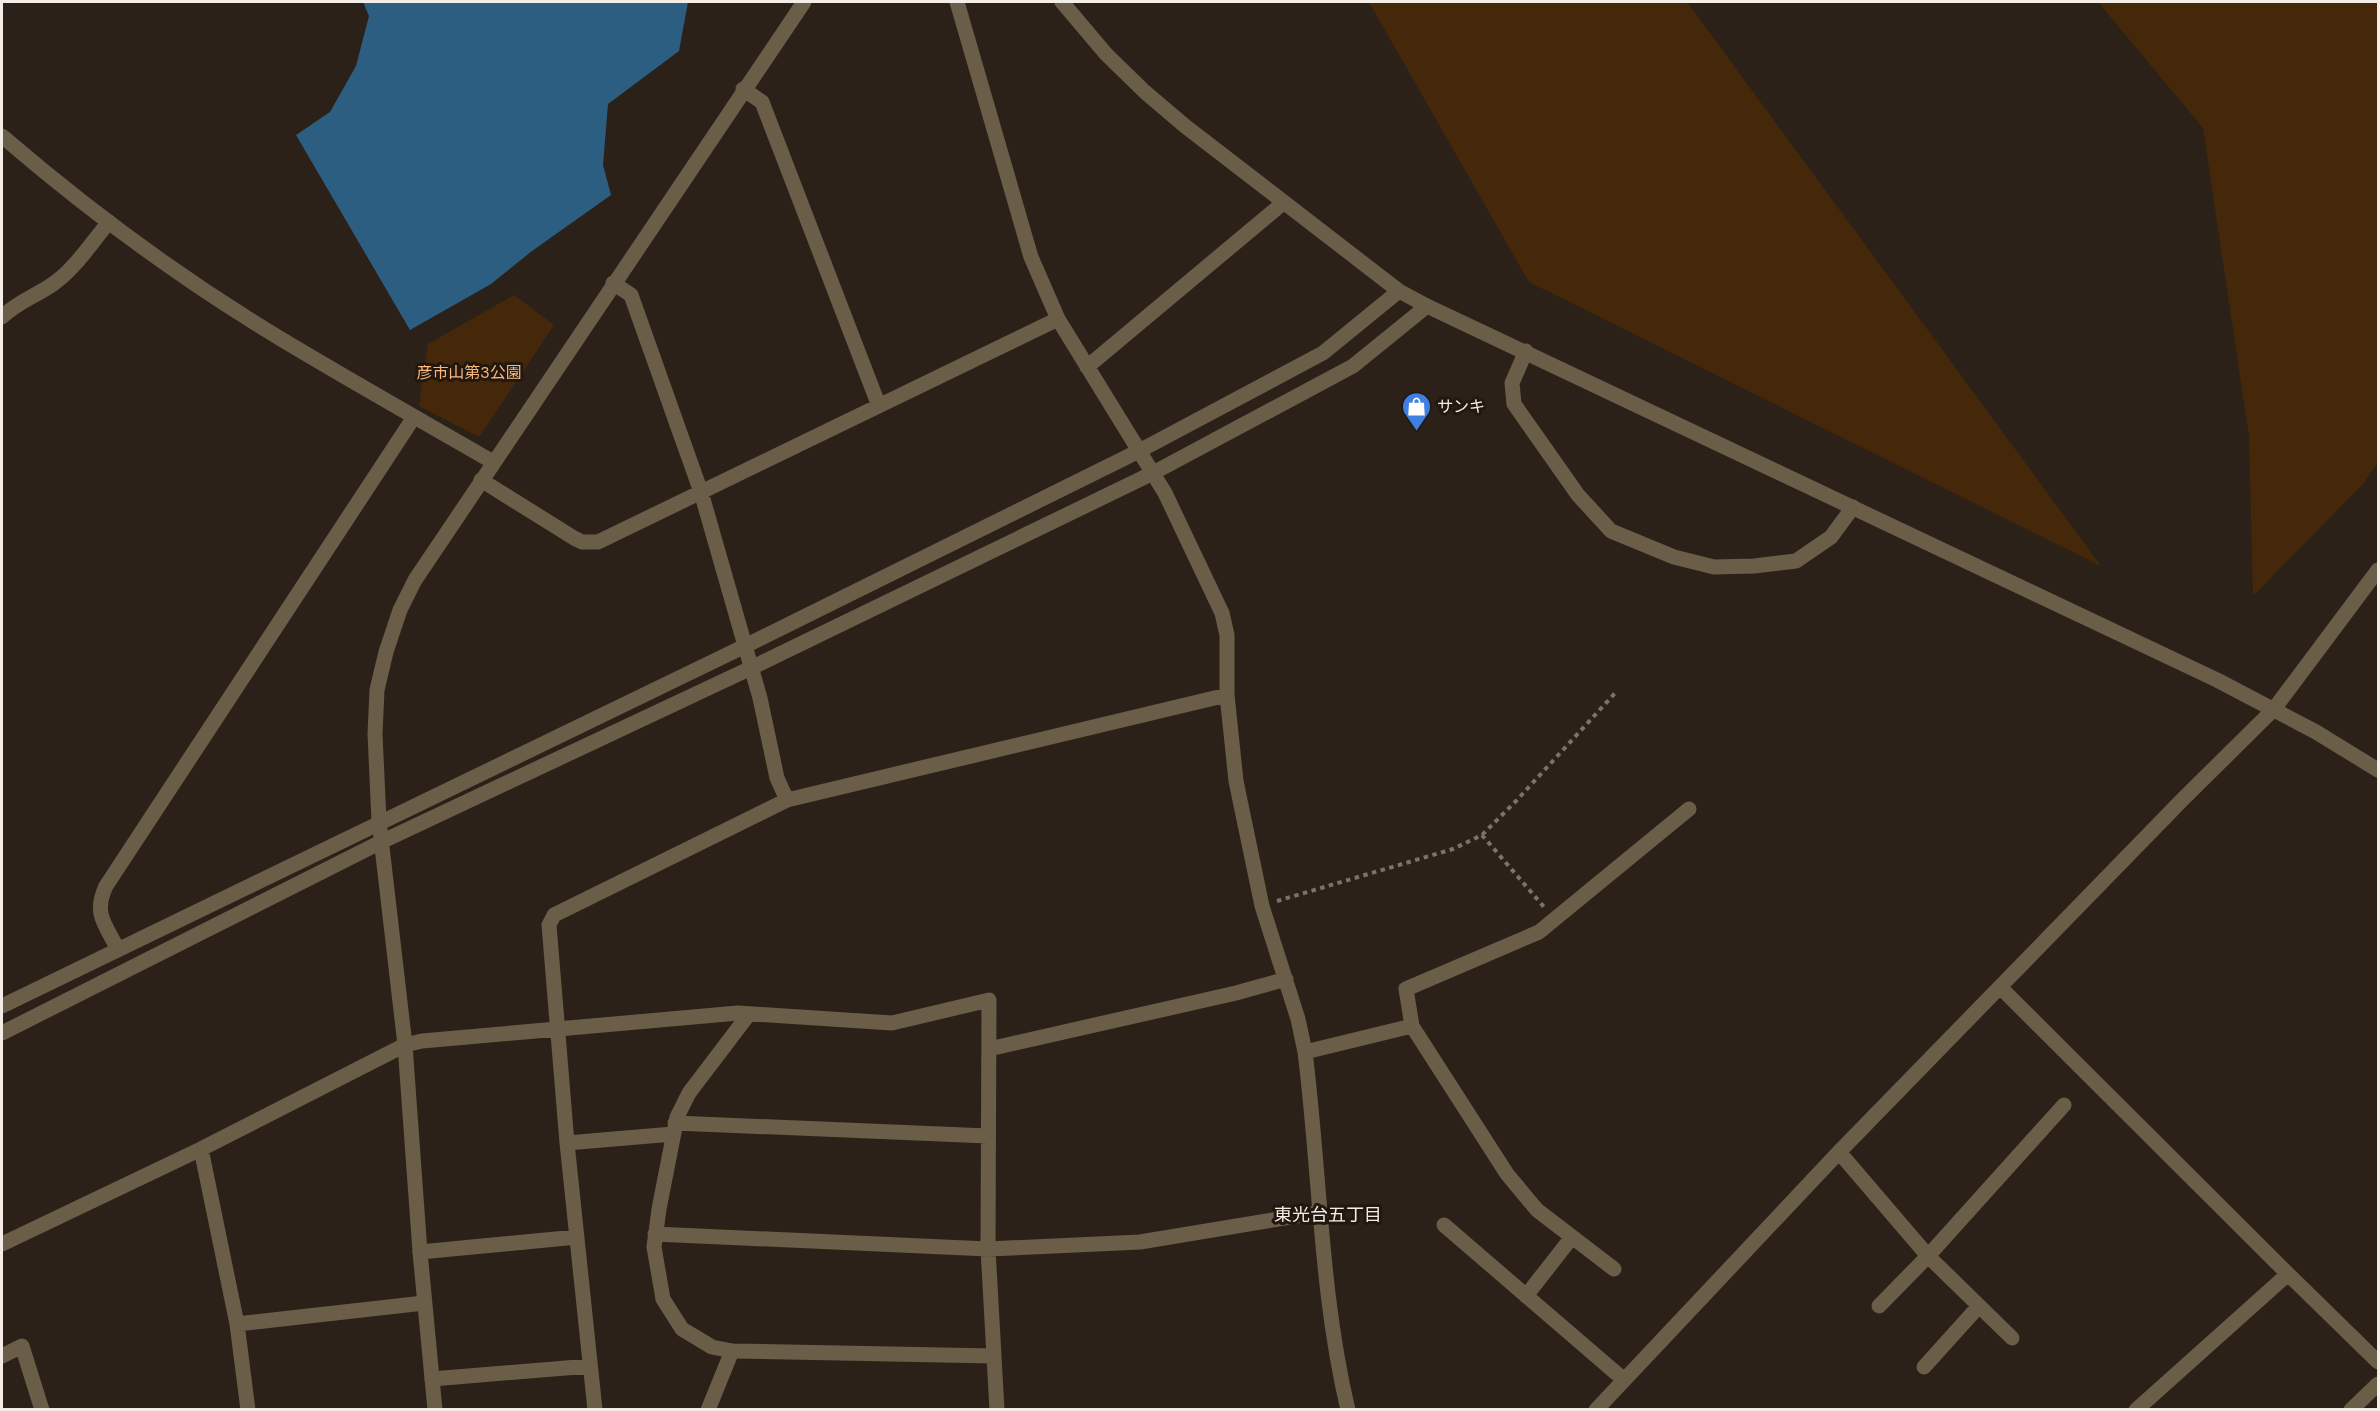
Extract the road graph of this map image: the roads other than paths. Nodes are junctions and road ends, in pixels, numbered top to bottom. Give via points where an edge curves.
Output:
1 (804, 2) edge
2 (957, 2) edge
3 (1062, 2) edge
4 (743, 89) junction
5 (2, 136) edge
6 (1283, 203) junction
7 (109, 222) junction
8 (613, 283) junction
9 (1399, 291) junction
10 (1427, 306) junction
11 (2, 316) edge
12 (1058, 319) junction
13 (1526, 351) junction
14 (1087, 367) junction
15 (879, 406) junction
16 (414, 417) junction
17 (1139, 451) junction
18 (493, 462) junction
19 (1153, 474) junction
20 (481, 480) junction
21 (701, 492) junction
22 (1853, 507) junction
23 (2379, 570) edge
24 (745, 646) junction
25 (751, 668) junction
26 (1227, 694) junction
27 (2274, 709) junction
28 (2379, 770) edge
29 (787, 800) junction
30 (1689, 809) dead end
31 (379, 821) junction
32 (381, 842) junction
33 (118, 949) junction
34 (1286, 979) junction
35 (2000, 987) junction
36 (2, 1006) edge
37 (749, 1014) junction
38 (1412, 1026) junction
39 (557, 1028) junction
40 (2, 1034) edge
41 (405, 1045) junction
42 (989, 1049) junction
43 (1305, 1052) junction
44 (2064, 1105) dead end
45 (674, 1128) junction
46 (988, 1136) junction
47 (567, 1143) junction
48 (201, 1149) junction
49 (1839, 1152) junction
50 (1321, 1212) junction
51 (1444, 1225) dead end
52 (656, 1234) junction
53 (577, 1237) junction
54 (1572, 1237) junction
55 (2, 1244) edge
56 (988, 1249) junction
57 (420, 1252) junction
58 (1928, 1256) junction
59 (1614, 1269) dead end
60 (2288, 1275) junction
61 (1526, 1296) junction
62 (424, 1303) junction
63 (1879, 1306) dead end
64 (1979, 1306) junction
65 (237, 1324) junction
66 (2012, 1338) dead end
67 (732, 1351) junction
68 (2, 1356) edge
69 (994, 1356) junction
70 (2379, 1362) edge
71 (590, 1366) junction
72 (1924, 1366) dead end
73 (432, 1379) junction
74 (1623, 1379) junction
75 (2379, 1384) edge
76 (42, 1410) edge
77 (248, 1410) edge
78 (435, 1410) edge
79 (595, 1410) edge
80 (708, 1410) edge
81 (997, 1410) edge
82 (1348, 1410) edge
83 (1596, 1410) edge
84 (2136, 1410) edge
85 (2351, 1410) edge

1 - 4 street
2 - 12 street via 1031,257
3 - 6 street via 1145,92
4 - 8 street
4 - 15 street via 762,102
5 - 7 street
6 - 9 street
6 - 14 street
7 - 11 street via 64,276
7 - 16 street via 279,338
8 - 18 street
8 - 21 street via 631,295
9 - 10 street
9 - 17 street via 1323,353
10 - 13 street
10 - 19 street via 1353,366
12 - 14 street
12 - 15 street
13 - 22 street
13 - 22 street via 1512,383 1515,404 1578,495 1611,531 1674,557 1714,567 1754,566 1796,561 1832,537
14 - 17 street
15 - 21 street
16 - 18 street
16 - 33 street via 106,886 99,911
17 - 19 street
17 - 24 street
18 - 20 street
19 - 25 street
19 - 26 street via 1222,614 1227,643
20 - 21 street via 574,538 590,543
20 - 31 street via 415,580 386,652 377,690 375,734
21 - 24 street
22 - 27 street
23 - 27 street
24 - 25 street
24 - 31 street
25 - 29 street via 777,778
25 - 32 street
26 - 29 street
26 - 34 street via 1236,781 1262,906
27 - 28 street
27 - 35 street
29 - 39 street via 554,915 549,925
30 - 38 street via 1539,932 1406,988
31 - 32 street
31 - 33 street
32 - 40 street
32 - 41 street
33 - 36 street
34 - 42 street
34 - 43 street
35 - 49 street
35 - 60 street
37 - 39 street
37 - 42 street via 892,1023 989,1000
37 - 45 street via 689,1093
38 - 43 street
38 - 54 street via 1507,1174 1538,1210
39 - 41 street
39 - 47 street
41 - 48 street
41 - 57 street
42 - 46 street
43 - 50 street
44 - 58 street
45 - 46 street
45 - 47 street
45 - 52 street
46 - 56 street
47 - 53 street
48 - 55 street
48 - 65 street
49 - 58 street
49 - 74 street
50 - 56 street via 1140,1242
50 - 82 street via 1333,1342
51 - 61 street
52 - 56 street
52 - 67 street via 654,1247 663,1299 682,1329 712,1347
53 - 57 street
53 - 71 street
54 - 59 street
54 - 61 street
56 - 69 street
57 - 62 street
58 - 63 street
58 - 64 street
60 - 70 street
60 - 84 street
61 - 74 street
62 - 65 street
62 - 73 street
64 - 66 street
64 - 72 street
65 - 77 street
67 - 69 street
67 - 80 street
68 - 76 street via 22,1346
69 - 81 street
71 - 73 street
71 - 79 street
73 - 78 street
74 - 83 street
75 - 85 street

